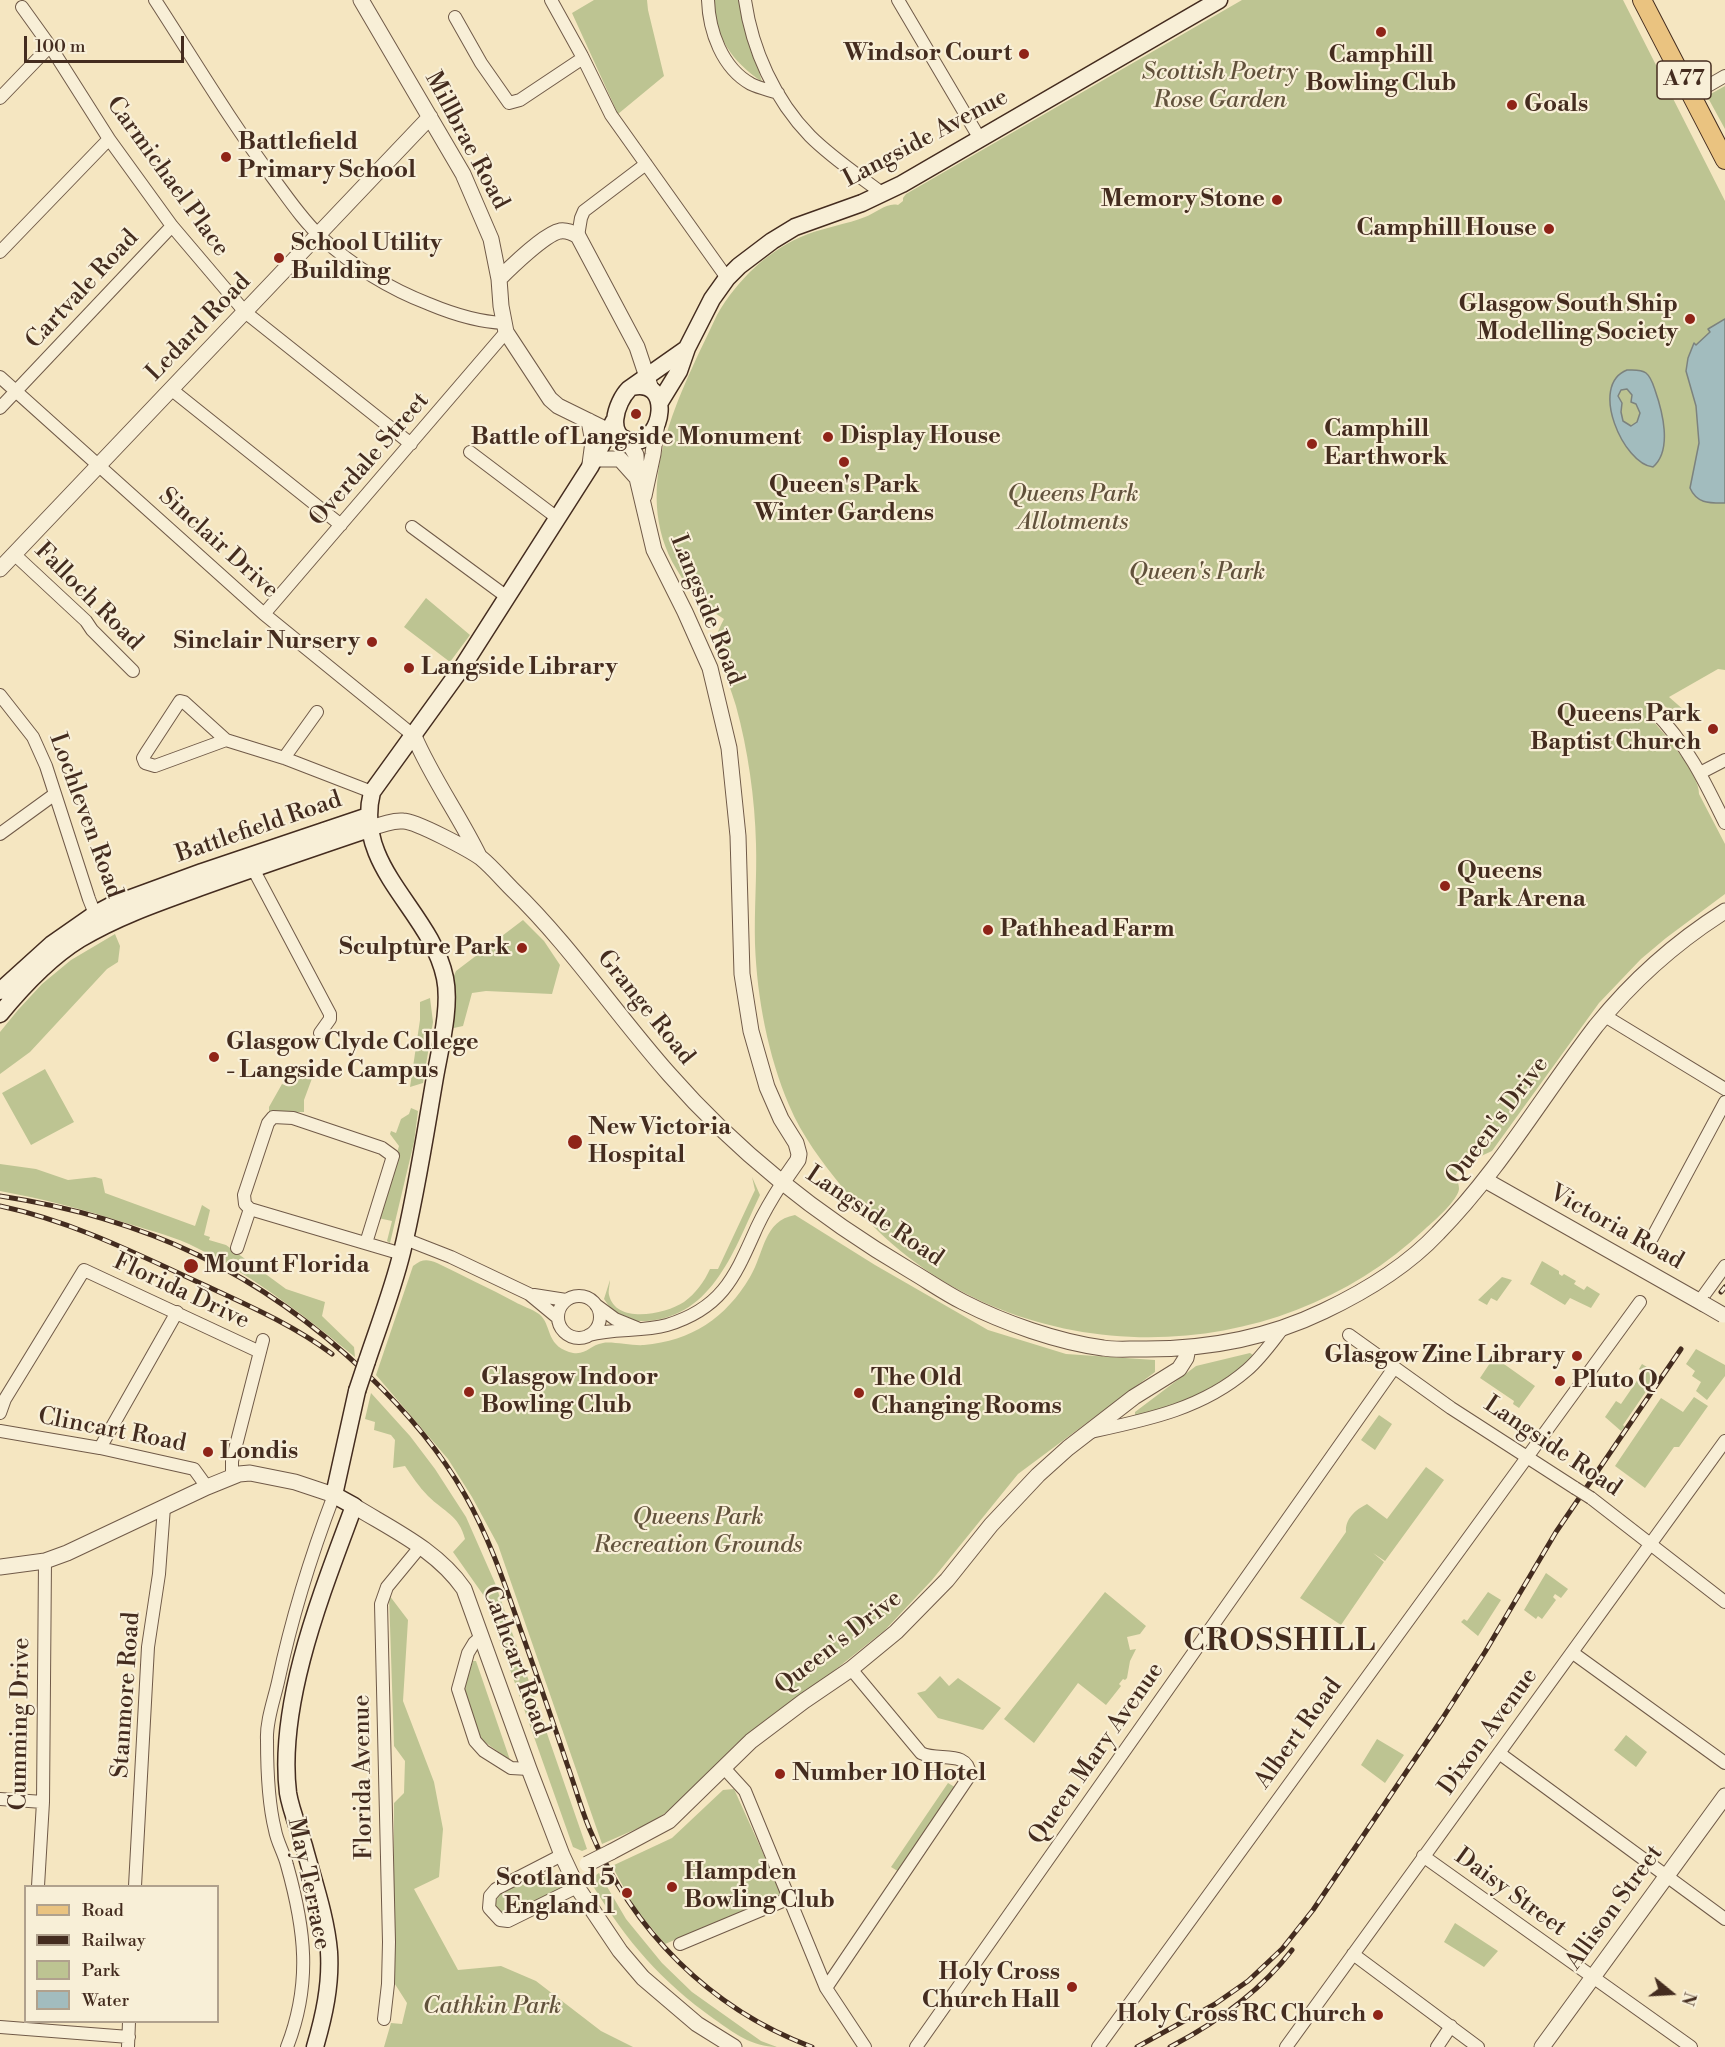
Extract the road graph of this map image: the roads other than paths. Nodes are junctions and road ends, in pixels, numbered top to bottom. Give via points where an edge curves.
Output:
1 (155, 0) edge
2 (361, 0) edge
3 (551, 0) edge
4 (708, 0) edge
5 (745, 0) edge
6 (898, 0) edge
7 (1219, 0) edge
8 (1642, 0) edge
9 (22, 8) dead end
10 (455, 17) dead end
11 (50, 46) junction
12 (583, 58) junction
13 (1725, 76) edge
14 (778, 93) junction
15 (1692, 95) junction
16 (0, 98) edge
17 (430, 117) junction
18 (109, 139) junction
19 (980, 140) junction
20 (1723, 152) edge
21 (646, 164) junction
22 (882, 194) junction
23 (172, 226) junction
24 (320, 236) junction
25 (578, 236) junction
26 (491, 239) junction
27 (0, 252) edge
28 (518, 260) junction
29 (727, 278) junction
30 (499, 279) junction
31 (245, 312) junction
32 (505, 328) junction
33 (638, 347) junction
34 (687, 348) junction
35 (668, 363) junction
36 (0, 377) edge
37 (653, 389) junction
38 (172, 390) junction
39 (16, 392) junction
40 (0, 408) edge
41 (589, 421) junction
42 (657, 421) junction
43 (620, 434) junction
44 (411, 444) junction
45 (470, 452) dead end
46 (594, 463) junction
47 (99, 466) junction
48 (637, 478) junction
49 (643, 499) junction
50 (556, 518) junction
51 (340, 525) junction
52 (412, 527) dead end
53 (14, 554) junction
54 (0, 568) edge
55 (507, 597) junction
56 (264, 614) junction
57 (133, 671) dead end
58 (0, 695) edge
59 (1654, 711) dead end
60 (317, 712) dead end
61 (414, 736) junction
62 (226, 740) junction
63 (284, 758) junction
64 (1725, 760) edge
65 (1700, 773) junction
66 (372, 792) junction
67 (55, 794) junction
68 (369, 822) junction
69 (1725, 823) edge
70 (0, 834) edge
71 (479, 856) junction
72 (250, 862) junction
73 (1725, 911) edge
74 (99, 920) junction
75 (0, 991) edge
76 (0, 1014) edge
77 (1605, 1016) junction
78 (320, 1033) dead end
79 (1725, 1089) edge
80 (1725, 1102) edge
81 (1485, 1180) junction
82 (782, 1183) junction
83 (250, 1209) junction
84 (1652, 1238) dead end
85 (366, 1243) junction
86 (403, 1246) junction
87 (237, 1248) dead end
88 (1725, 1266) edge
89 (529, 1294) junction
90 (566, 1300) junction
91 (1640, 1302) dead end
92 (1702, 1303) junction
93 (596, 1305) junction
94 (177, 1312) junction
95 (1724, 1316) edge
96 (558, 1318) junction
97 (638, 1328) junction
98 (1283, 1328) junction
99 (589, 1335) junction
100 (1349, 1335) dead end
101 (1188, 1348) junction
102 (1394, 1368) junction
103 (11, 1388) junction
104 (0, 1395) edge
105 (0, 1413) edge
106 (0, 1431) edge
107 (1088, 1433) junction
108 (1725, 1441) edge
109 (100, 1448) junction
110 (1529, 1456) junction
111 (1714, 1457) junction
112 (1725, 1464) edge
113 (232, 1476) junction
114 (207, 1487) junction
115 (334, 1495) junction
116 (354, 1506) junction
117 (164, 1507) junction
118 (1652, 1543) junction
119 (420, 1547) junction
120 (45, 1561) junction
121 (0, 1567) edge
122 (1725, 1602) edge
123 (482, 1636) junction
124 (1573, 1653) junction
125 (851, 1669) junction
126 (1499, 1753) junction
127 (1725, 1763) edge
128 (724, 1768) junction
129 (529, 1770) junction
130 (1725, 1796) edge
131 (0, 1799) edge
132 (43, 1802) junction
133 (562, 1855) junction
134 (1423, 1856) junction
135 (1665, 1876) junction
136 (574, 1880) junction
137 (38, 1885) edge
138 (135, 1885) edge
139 (790, 1898) junction
140 (1725, 1919) edge
141 (680, 1944) dead end
142 (1353, 1954) junction
143 (1592, 1978) junction
144 (826, 1988) junction
145 (384, 2019) dead end
146 (129, 2023) edge
147 (30, 2025) edge
148 (1451, 2026) junction
149 (0, 2027) edge
150 (128, 2042) edge
151 (287, 2047) edge
152 (315, 2047) edge
153 (734, 2047) edge
154 (865, 2047) edge
155 (916, 2047) edge
156 (1098, 2047) edge
157 (1286, 2047) edge
158 (1437, 2047) edge
159 (1478, 2047) edge
160 (1542, 2047) edge
161 (1691, 2047) edge

1 - 24 street via 256,156
2 - 17 street, Millbrae Road
3 - 12 street
4 - 14 street via 708,17 728,63 742,78
5 - 14 street via 757,50
6 - 19 street
7 - 19 main road, Langside Avenue
8 - 15 main road, A77
9 - 11 street, Carmichael Place
10 - 12 street via 510,103
11 - 16 street
11 - 18 street, Carmichael Place
12 - 21 street via 611,115
13 - 15 street
14 - 22 street via 811,137
15 - 20 main road, A77
17 - 24 street, Ledard Road
17 - 26 street, Millbrae Road via 464,174
18 - 23 street, Carmichael Place
18 - 27 street
19 - 22 main road, Langside Avenue
21 - 25 street via 584,211
21 - 29 street
22 - 29 main road, Langside Avenue via 795,227 760,249
23 - 31 street, Carmichael Place
23 - 39 street, Cartvale Road
24 - 31 street, Ledard Road
24 - 32 street via 369,275 399,291
25 - 28 street via 558,231
25 - 33 street
26 - 28 street via 502,255
26 - 30 street, Millbrae Road
28 - 30 street
29 - 34 main road, Langside Avenue
30 - 32 street, Millbrae Road
31 - 38 street, Ledard Road
31 - 44 street, Carmichael Place
32 - 41 street, Millbrae Road via 550,399
32 - 44 street, Overdale Street
33 - 35 street
33 - 37 street
34 - 35 main road, Langside Avenue
34 - 37 main road, Langside Avenue via 679,371
35 - 37 main road, Langside Avenue
36 - 39 street, Sinclair Drive
37 - 42 main road
37 - 43 main road, Langside Avenue via 632,387 621,398
38 - 47 street, Ledard Road
38 - 51 street
39 - 40 street, Cartvale Road
39 - 47 street, Sinclair Drive
41 - 43 street, Millbrae Road
41 - 46 street
42 - 43 main road via 647,437 637,441
42 - 49 street, Langside Road
43 - 46 main road, Battlefield Road
43 - 48 street, Langside Road via 636,455
44 - 51 street, Overdale Street
45 - 50 street
46 - 48 street via 620,459
46 - 50 main road, Battlefield Road
47 - 53 street, Ledard Road
47 - 56 street, Sinclair Drive
48 - 49 street, Langside Road
49 - 82 street, Langside Road via 654,550 710,668 729,748 738,836 742,975 751,1031 767,1087 799,1154
50 - 55 main road, Battlefield Road
51 - 56 street, Overdale Street
52 - 55 street
53 - 54 street, Ledard Road
53 - 57 street, Falloch Road
55 - 61 main road, Battlefield Road
56 - 61 street, Sinclair Drive
58 - 67 street, Lochleven Road via 33,737
59 - 65 street via 1673,730
60 - 63 street
61 - 66 main road, Battlefield Road
61 - 71 street, Grange Road
62 - 62 street via 180,701 146,753 145,763 155,766
62 - 63 street
63 - 66 street
64 - 65 street
65 - 69 street
66 - 68 main road, Battlefield Road
67 - 70 street
67 - 74 street, Lochleven Road
68 - 71 street, Grange Road via 404,821
68 - 72 main road, Battlefield Road
68 - 86 main road via 382,866 432,943 445,979 442,1035
71 - 82 street, Grange Road via 542,917 669,1075
72 - 74 main road, Battlefield Road via 142,909
72 - 78 street via 330,1014
73 - 77 street, Queen's Drive via 1664,955
74 - 75 main road, Battlefield Road via 36,957
74 - 76 main road, Battlefield Road via 50,961
77 - 79 street
77 - 81 street, Queen's Drive
80 - 84 street
81 - 92 street, Victoria Road
81 - 98 street, Queen's Drive via 1437,1234 1400,1266 1347,1300
82 - 97 street via 721,1294 684,1318
82 - 101 street, Langside Road via 862,1242 964,1303 1030,1330 1104,1348
83 - 85 street
83 - 85 street via 244,1195 268,1123 273,1117 293,1118 382,1148 393,1156
83 - 87 street
85 - 86 street
86 - 89 street via 451,1257
86 - 115 main road, bridge via 357,1391
88 - 92 street
89 - 90 street
89 - 96 street
90 - 93 street via 579,1296
90 - 96 street
91 - 110 street, Albert Road
92 - 95 street, Victoria Road, bridge
93 - 97 street via 615,1319
93 - 99 street via 598,1325
94 - 103 street, Florida Drive via 84,1270
94 - 109 street
94 - 113 street, Florida Drive via 261,1346 232,1461
96 - 99 street via 569,1335
97 - 99 street
98 - 101 street, Langside Road
98 - 107 street via 1247,1370 1208,1396 1154,1418
100 - 102 street, Langside Road
101 - 107 street, Queen's Drive via 1179,1369
102 - 110 street, Langside Road
102 - 155 street, Queen Mary Avenue
103 - 104 street
103 - 105 street
106 - 109 street, Clincart Road
107 - 125 street, Queen's Drive via 1038,1474 923,1606
108 - 111 street, Dixon Avenue
109 - 114 street, Clincart Road via 194,1469
110 - 118 street, Langside Road, bridge
110 - 156 street, Albert Road
111 - 112 street
111 - 118 street, Dixon Avenue
113 - 114 street, Cathcart Road
113 - 115 street, Cathcart Road via 250,1473
114 - 117 street, Cathcart Road
115 - 116 main road, Cathcart Road
115 - 151 street, May Terrace via 291,1622 266,1737 275,1831 301,1926 304,1960 302,1997
116 - 119 street, Cathcart Road
116 - 152 main road via 315,1614 293,1698 287,1754 288,1794 323,1917 328,1952 326,2003
117 - 120 street, Cathcart Road
117 - 138 street, Stanmore Road via 148,1647
118 - 122 street, Langside Road
118 - 124 street, Dixon Avenue
119 - 123 street, Cathcart Road via 446,1566 464,1589
119 - 145 street, Florida Avenue via 387,1587 381,1604 389,1942
120 - 121 street, Cathcart Road
120 - 132 street, Cumming Drive
123 - 129 street, Cathcart Road
123 - 129 street via 468,1653 458,1689 475,1741 511,1768
124 - 126 street, Dixon Avenue
124 - 127 street
125 - 128 street, Queen's Drive via 770,1727
125 - 144 street via 921,1753 962,1760 970,1775
126 - 134 street, Dixon Avenue
126 - 135 street
128 - 136 street, Queen's Drive, bridge via 669,1821 587,1864
128 - 139 street via 745,1791
129 - 133 street, Cathcart Road
130 - 135 street, Allison Street
131 - 132 street
132 - 137 street, Cumming Drive
133 - 136 street, Cathcart Road
133 - 136 street via 496,1889 490,1896 489,1908 500,1920 508,1921
134 - 142 street, Dixon Avenue
134 - 143 street, Daisy Street
135 - 140 street
135 - 143 street, Allison Street
136 - 153 street, Cathcart Road via 610,1938 643,1978 682,2012
139 - 141 street
139 - 144 street
142 - 148 street
142 - 157 street, Dixon Avenue
143 - 160 street, Allison Street
143 - 161 street, Daisy Street
144 - 154 street
146 - 150 street
147 - 149 street
147 - 150 street
148 - 158 street
148 - 159 street

